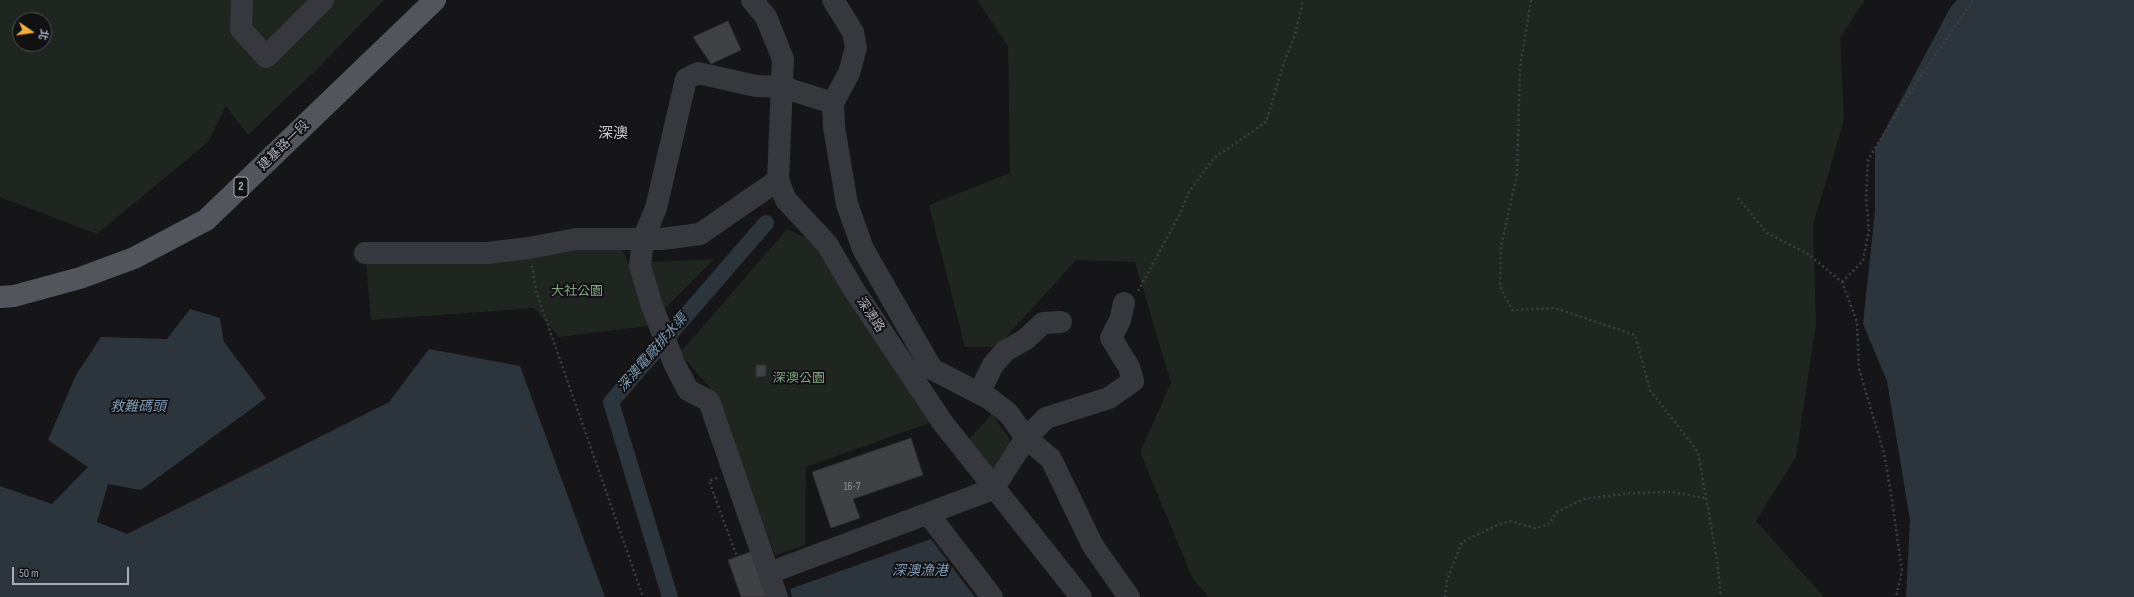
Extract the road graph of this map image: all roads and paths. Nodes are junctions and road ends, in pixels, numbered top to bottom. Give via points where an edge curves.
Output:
1 (242, 0) edge
2 (323, 0) edge
3 (435, 0) edge
4 (752, 0) edge
5 (832, 0) edge
6 (1303, 0) edge
7 (1531, 0) edge
8 (1973, 0) edge
9 (782, 87) junction
10 (833, 103) junction
11 (778, 180) junction
12 (1738, 198) dead end
13 (643, 238) junction
14 (529, 248) junction
15 (365, 253) dead end
16 (1842, 282) junction
17 (0, 297) edge
18 (1124, 303) joint
19 (1060, 322) dead end
20 (979, 393) junction
21 (1026, 438) junction
22 (993, 489) junction
23 (1705, 498) junction
24 (929, 515) junction
25 (769, 573) junction
26 (643, 597) edge
27 (777, 597) edge
28 (992, 597) edge
29 (1081, 597) edge
30 (1129, 597) edge
31 (1445, 597) edge
32 (1721, 597) edge
33 (1896, 597) edge

1 - 2 street via 241,29 266,57
3 - 17 main road, 建基路一段 / 2 via 206,220 134,258 80,278 14,296
4 - 9 street, 深澳路 via 766,17 783,59
5 - 10 street via 853,32 856,48 849,73
6 - 18 path via 1266,122 1214,158 1189,192 1138,292
7 - 23 path via 1520,68 1517,174 1501,247 1500,288 1512,310 1555,308 1635,335 1650,390 1698,452
8 - 16 path via 1904,101 1868,160 1866,198 1869,230 1863,260
9 - 10 street
9 - 11 street, 深澳路
9 - 13 street via 756,86 698,73 686,79 656,208
10 - 20 street via 834,127 847,204 863,249 932,369
11 - 13 street via 700,234 662,239
11 - 22 street, 深澳路 via 786,200 827,244 854,290 943,423
12 - 16 path via 1767,233 1808,254
13 - 14 street via 576,239
13 - 25 street via 640,266 651,303 674,363 688,390 708,401
14 - 15 street via 487,253
14 - 26 path via 536,291
16 - 33 path via 1857,322 1859,369 1884,453 1902,570
18 - 21 street via 1120,320 1111,338 1129,367 1133,381 1109,398 1046,418
19 - 20 street via 1043,323 1026,339 1005,351
20 - 21 street via 1009,414
21 - 22 street
21 - 30 street via 1051,459 1093,546
22 - 24 street
22 - 29 street, 深澳路
23 - 31 path via 1672,492 1631,493 1584,499 1558,512 1548,525 1535,528 1510,521 1497,525 1462,542 1448,580
23 - 32 path
24 - 25 street
24 - 28 street
25 - 27 street

